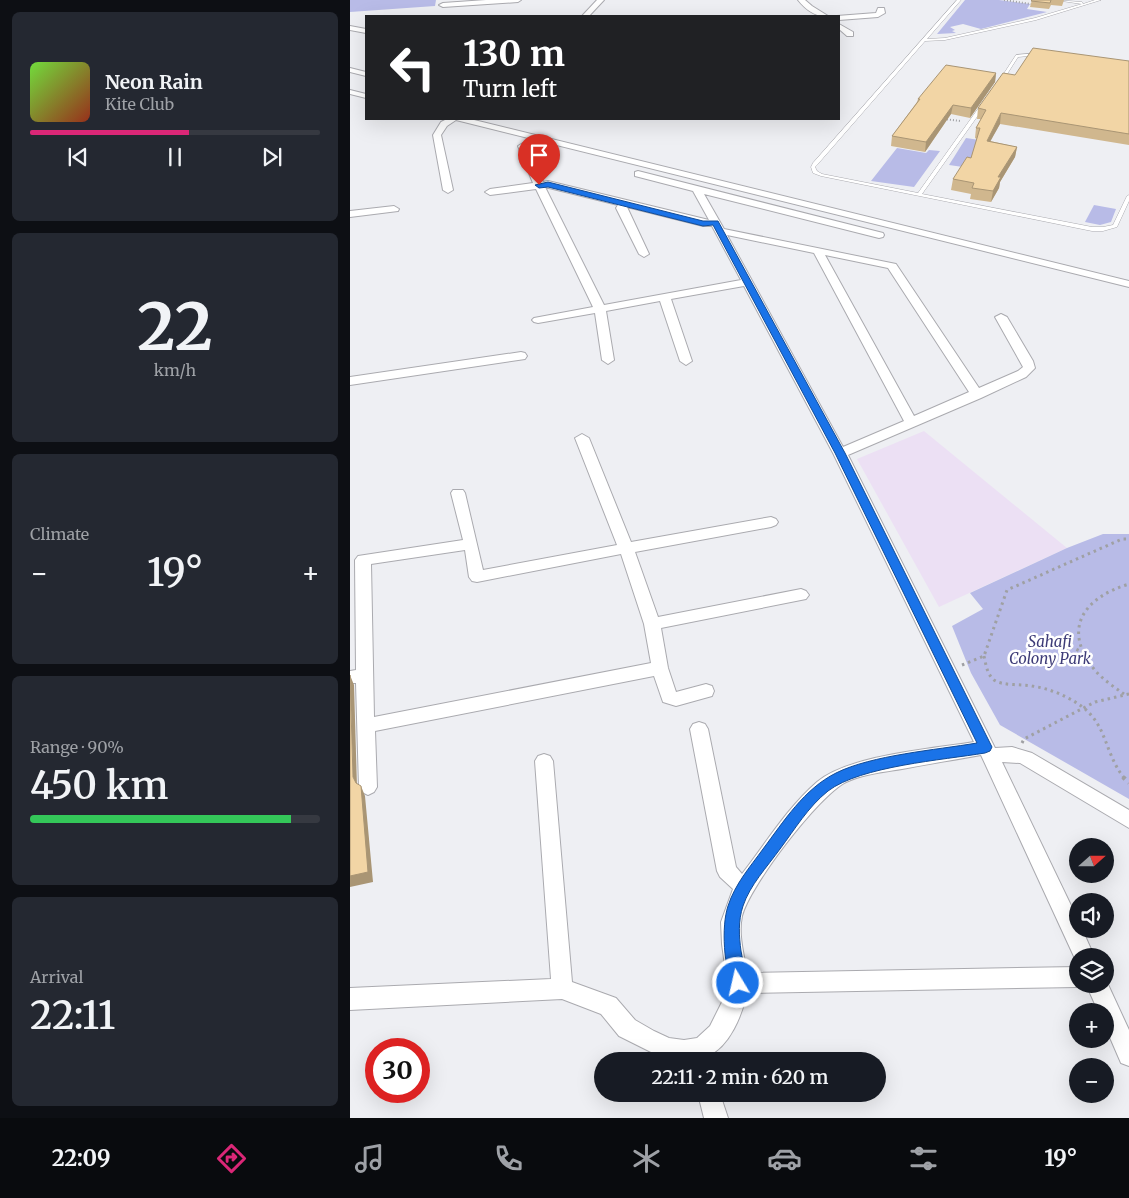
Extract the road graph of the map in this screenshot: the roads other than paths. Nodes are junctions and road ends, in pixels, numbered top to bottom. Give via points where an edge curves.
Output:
1 (518, 0) edge
2 (601, 0) edge
3 (801, 0) edge
4 (959, 0) edge
5 (1057, 0) edge
6 (1099, 0) edge
7 (1086, 4) junction
8 (443, 5) edge
9 (881, 10) dead end
10 (586, 15) edge
11 (822, 15) edge
12 (840, 18) edge
13 (840, 27) edge
14 (350, 28) edge
15 (365, 31) edge
16 (850, 34) dead end
17 (924, 40) junction
18 (1044, 54) edge
19 (350, 70) edge
20 (365, 74) edge
21 (994, 79) edge
22 (1002, 80) junction
23 (997, 87) edge
24 (350, 92) edge
25 (365, 96) edge
26 (986, 101) edge
27 (451, 120) edge
28 (464, 120) edge
29 (523, 146) dead end
30 (560, 153) dead end
31 (606, 166) dead end
32 (624, 171) dead end
33 (539, 185) junction
34 (702, 186) junction
35 (448, 190) dead end
36 (490, 192) dead end
37 (919, 196) junction
38 (1129, 196) edge
39 (624, 204) junction
40 (394, 209) dead end
41 (350, 214) edge
42 (718, 228) junction
43 (879, 235) dead end
44 (823, 251) junction
45 (644, 254) dead end
46 (748, 282) junction
47 (1129, 284) edge
48 (665, 298) junction
49 (600, 309) junction
50 (1001, 317) dead end
51 (538, 320) dead end
52 (521, 356) dead end
53 (608, 360) dead end
54 (686, 362) dead end
55 (350, 381) edge
56 (977, 395) junction
57 (911, 422) junction
58 (582, 438) dead end
59 (840, 453) junction
60 (458, 493) dead end
61 (771, 522) dead end
62 (471, 544) junction
63 (626, 548) junction
64 (801, 595) dead end
65 (652, 624) junction
66 (660, 668) junction
67 (357, 676) edge
68 (706, 691) dead end
69 (366, 726) junction
70 (699, 729) dead end
71 (987, 752) junction
72 (544, 761) dead end
73 (368, 787) dead end
74 (1129, 820) edge
75 (745, 886) junction
76 (1080, 948) edge
77 (1069, 977) edge
78 (738, 983) junction
79 (562, 989) junction
80 (1101, 993) edge
81 (350, 999) edge
82 (683, 1052) edge
83 (700, 1052) edge
84 (1129, 1054) edge
85 (711, 1102) edge
86 (716, 1118) edge

1 - 8 street
2 - 10 street
3 - 11 street
4 - 17 lane
5 - 7 lane
6 - 7 lane
7 - 17 lane via 1036,19
9 - 12 street via 878,15
13 - 16 street
14 - 15 street
17 - 37 lane via 813,167 821,176
18 - 22 lane via 1017,56
19 - 20 street
21 - 22 lane
22 - 23 lane
24 - 25 street
26 - 37 lane
27 - 35 street via 437,135
28 - 34 street
29 - 33 street
30 - 31 street
32 - 34 street
33 - 36 street
33 - 39 street via 548,184
33 - 49 street
34 - 42 street
34 - 43 street
34 - 47 street
37 - 38 lane via 1103,229 1118,223
39 - 42 street
39 - 45 street via 621,208
40 - 41 street
42 - 44 street
42 - 46 street
44 - 56 street via 895,268
44 - 57 street via 819,254
46 - 48 street
46 - 59 street
48 - 49 street
48 - 54 street
49 - 51 street
49 - 53 street
50 - 56 street via 1027,360 1028,368
52 - 55 street
56 - 57 street
57 - 59 street
58 - 63 street
59 - 71 street
60 - 62 street
61 - 63 street
62 - 63 street via 477,577
62 - 67 street via 363,560
63 - 65 street
64 - 65 street
65 - 66 street
66 - 68 street via 669,697
66 - 69 street
67 - 69 street
69 - 73 street
70 - 75 street via 727,871 736,882
71 - 74 street via 1026,758
71 - 75 street via 880,765 842,776 824,787 800,810
71 - 76 street
72 - 79 street
75 - 78 street via 731,923
77 - 78 street
78 - 83 street via 731,1012
79 - 81 street
79 - 82 street via 608,1006 627,1028 646,1040
80 - 84 street
85 - 86 street

